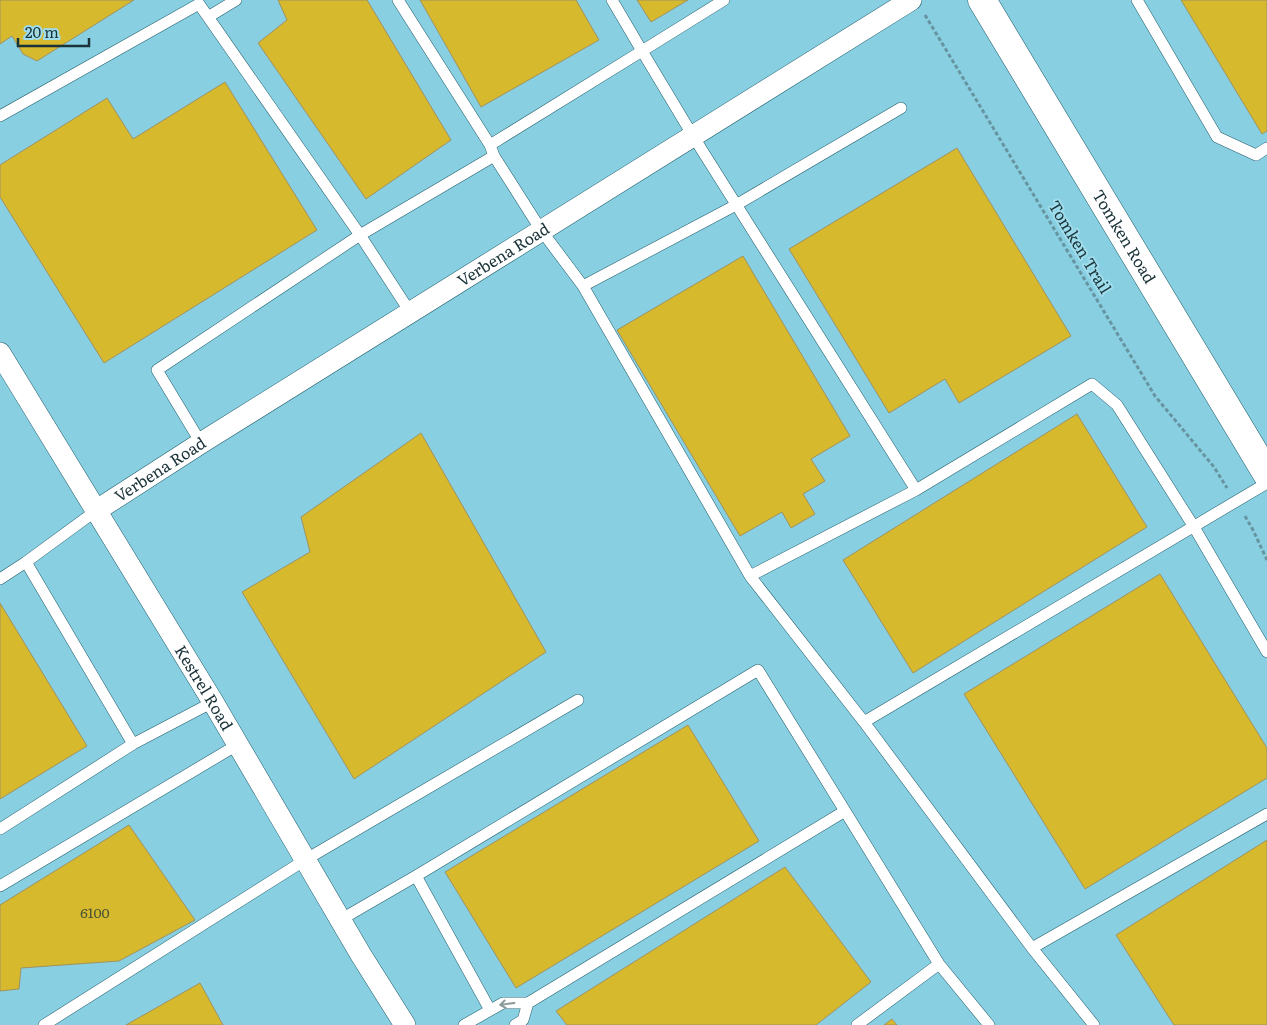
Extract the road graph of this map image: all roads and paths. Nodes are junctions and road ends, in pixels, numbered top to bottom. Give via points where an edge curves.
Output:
1 (236, 0) edge
2 (398, 0) edge
3 (612, 0) edge
4 (724, 0) edge
5 (911, 0) edge
6 (982, 0) edge
7 (1136, 0) edge
8 (198, 2) edge
9 (208, 17) junction
10 (936, 32) dead end
11 (642, 51) junction
12 (901, 108) dead end
13 (0, 116) edge
14 (693, 136) junction
15 (1267, 148) edge
16 (492, 150) junction
17 (736, 205) junction
18 (542, 230) junction
19 (360, 235) junction
20 (583, 286) junction
21 (410, 312) junction
22 (0, 353) edge
23 (201, 442) junction
24 (1214, 467) dead end
25 (1267, 474) edge
26 (1267, 483) edge
27 (916, 490) junction
28 (97, 510) junction
29 (1194, 526) junction
30 (1253, 530) dead end
31 (1267, 560) edge
32 (26, 562) junction
33 (750, 576) junction
34 (0, 579) edge
35 (1267, 652) edge
36 (578, 700) dead end
37 (213, 702) junction
38 (864, 722) junction
39 (133, 744) junction
40 (237, 745) junction
41 (845, 811) junction
42 (1267, 814) edge
43 (0, 828) edge
44 (305, 860) junction
45 (416, 876) junction
46 (0, 886) edge
47 (340, 920) junction
48 (1032, 948) junction
49 (939, 964) junction
50 (528, 1003) junction
51 (490, 1010) junction
52 (522, 1023) edge
53 (44, 1025) edge
54 (405, 1025) edge
55 (464, 1025) edge
56 (857, 1025) edge
57 (989, 1025) edge
58 (1094, 1025) edge

1 - 9 lane
2 - 16 lane
3 - 11 lane
4 - 11 lane
5 - 14 street, Verbena Road
6 - 25 main road, Tomken Road
7 - 15 lane via 1217,137 1256,155
8 - 9 lane
8 - 13 lane
9 - 19 lane
10 - 24 path, Tomken Trail via 1156,396
11 - 14 lane
11 - 16 lane
12 - 17 lane
14 - 17 lane
14 - 18 street, Verbena Road
16 - 18 lane
16 - 19 lane
17 - 20 lane
17 - 27 lane
18 - 20 lane
18 - 21 street, Verbena Road
19 - 21 lane
19 - 23 lane via 156,370
20 - 33 lane
21 - 23 street, Verbena Road
22 - 28 street, Kestrel Road
23 - 28 street, Verbena Road
26 - 29 lane
27 - 29 lane via 1092,384 1117,405
27 - 33 lane
28 - 32 lane
28 - 37 street, Kestrel Road
29 - 35 lane
29 - 38 lane
30 - 31 path
32 - 34 lane
32 - 39 lane
33 - 38 lane
36 - 44 lane
37 - 39 lane
37 - 40 street, Kestrel Road
38 - 48 lane
39 - 43 lane
40 - 44 street, Kestrel Road
40 - 46 lane
41 - 45 lane via 758,670
41 - 49 lane
41 - 50 lane
42 - 48 lane
44 - 47 street, Kestrel Road
44 - 53 lane
45 - 47 lane
45 - 51 lane
47 - 54 street, Kestrel Road
48 - 58 lane
49 - 56 lane
49 - 57 lane
50 -> 51 lane via 503,1003
50 - 52 lane
51 - 55 lane

